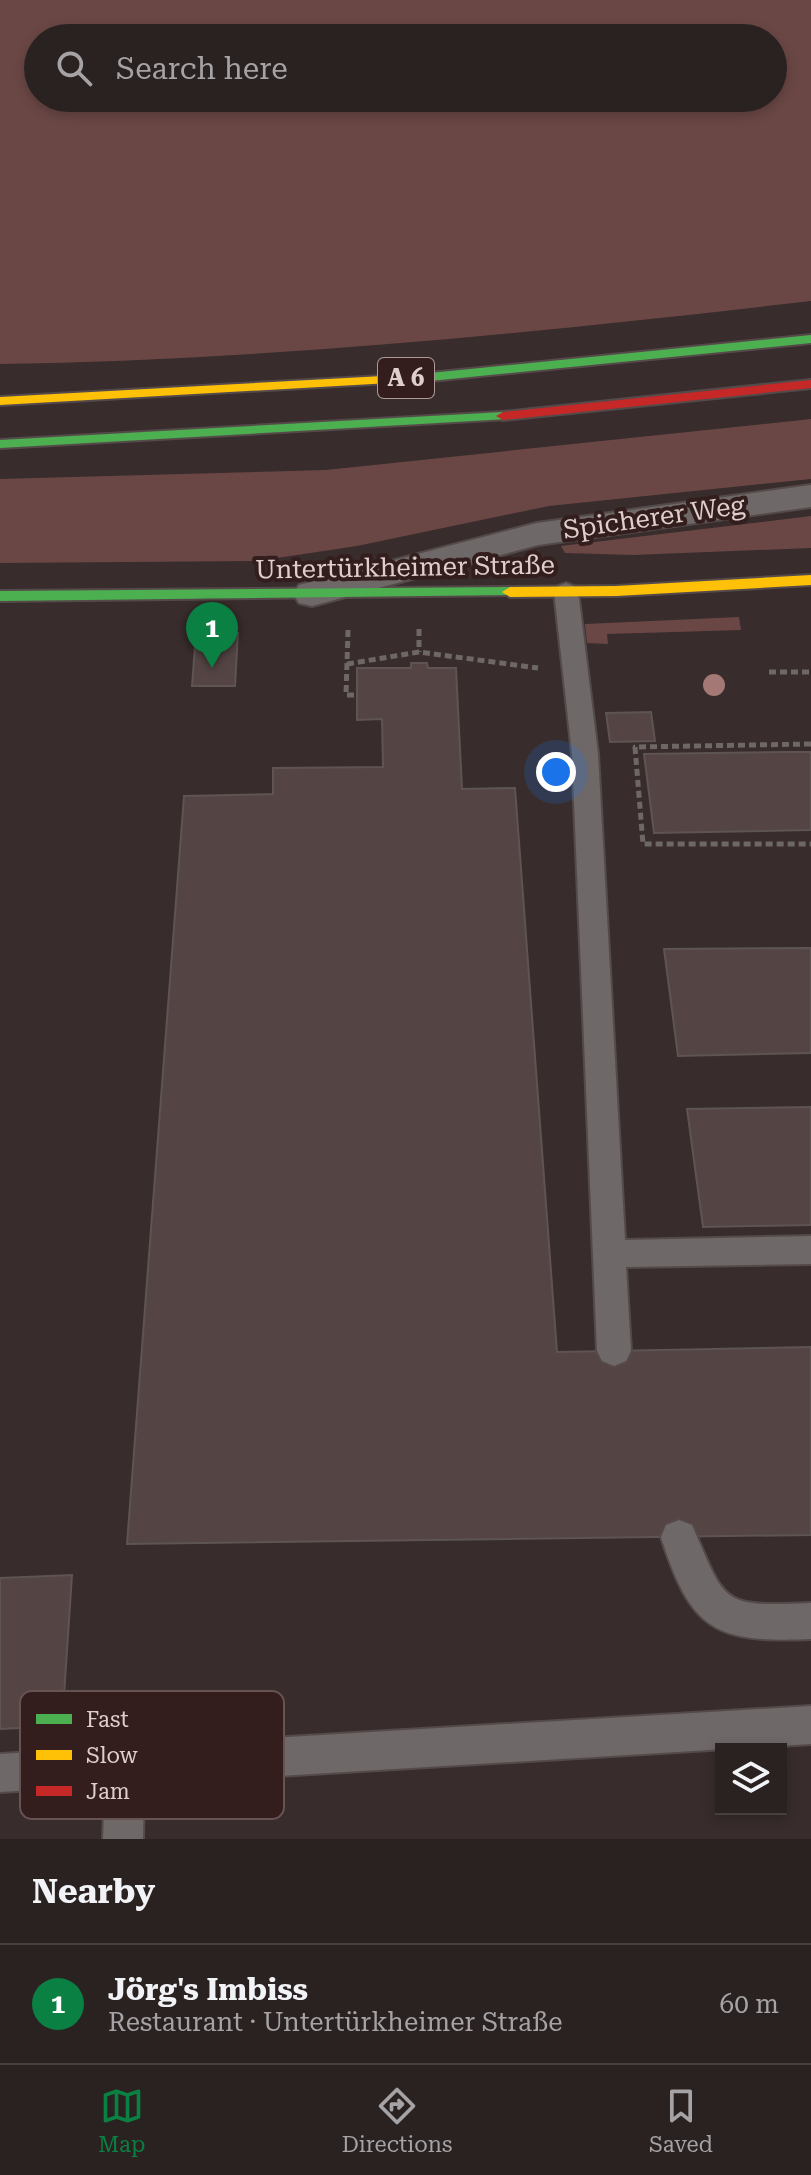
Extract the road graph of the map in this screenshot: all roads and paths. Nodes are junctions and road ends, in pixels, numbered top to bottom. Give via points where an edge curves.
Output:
1 (811, 339) edge
2 (811, 384) edge
3 (0, 401) edge
4 (0, 444) edge
5 (811, 496) edge
6 (811, 580) edge
7 (566, 591) junction
8 (312, 594) junction
9 (0, 596) edge
10 (419, 626) dead end
11 (349, 628) dead end
12 (419, 652) junction
13 (347, 664) junction
14 (575, 671) junction
15 (769, 672) dead end
16 (811, 672) edge
17 (356, 695) dead end
18 (811, 744) edge
19 (811, 844) edge
20 (811, 1250) edge
21 (611, 1254) junction
22 (614, 1351) dead end
23 (679, 1537) dead end
24 (811, 1621) edge
25 (811, 1725) edge
26 (284, 1756) edge
27 (20, 1772) edge
28 (0, 1773) edge
29 (124, 1819) edge
30 (123, 1839) edge

1 - 3 main road, A 6 via 466,373
2 - 4 main road, A 6 via 502,416
5 - 8 street, Spicherer Weg via 537,534
6 - 7 main road, Untertürkheimer Straße
7 - 8 main road, Untertürkheimer Straße
7 - 14 lane
8 - 9 main road, Untertürkheimer Straße
10 - 12 path
11 - 13 path
12 - 13 path
12 - 14 path
13 - 17 path via 346,695
14 - 21 lane via 585,754
15 - 16 path
18 - 19 path via 635,747 643,844
20 - 21 lane
21 - 22 lane
23 - 24 lane via 703,1597 728,1615 760,1624
25 - 26 lane
27 - 28 lane
29 - 30 lane

